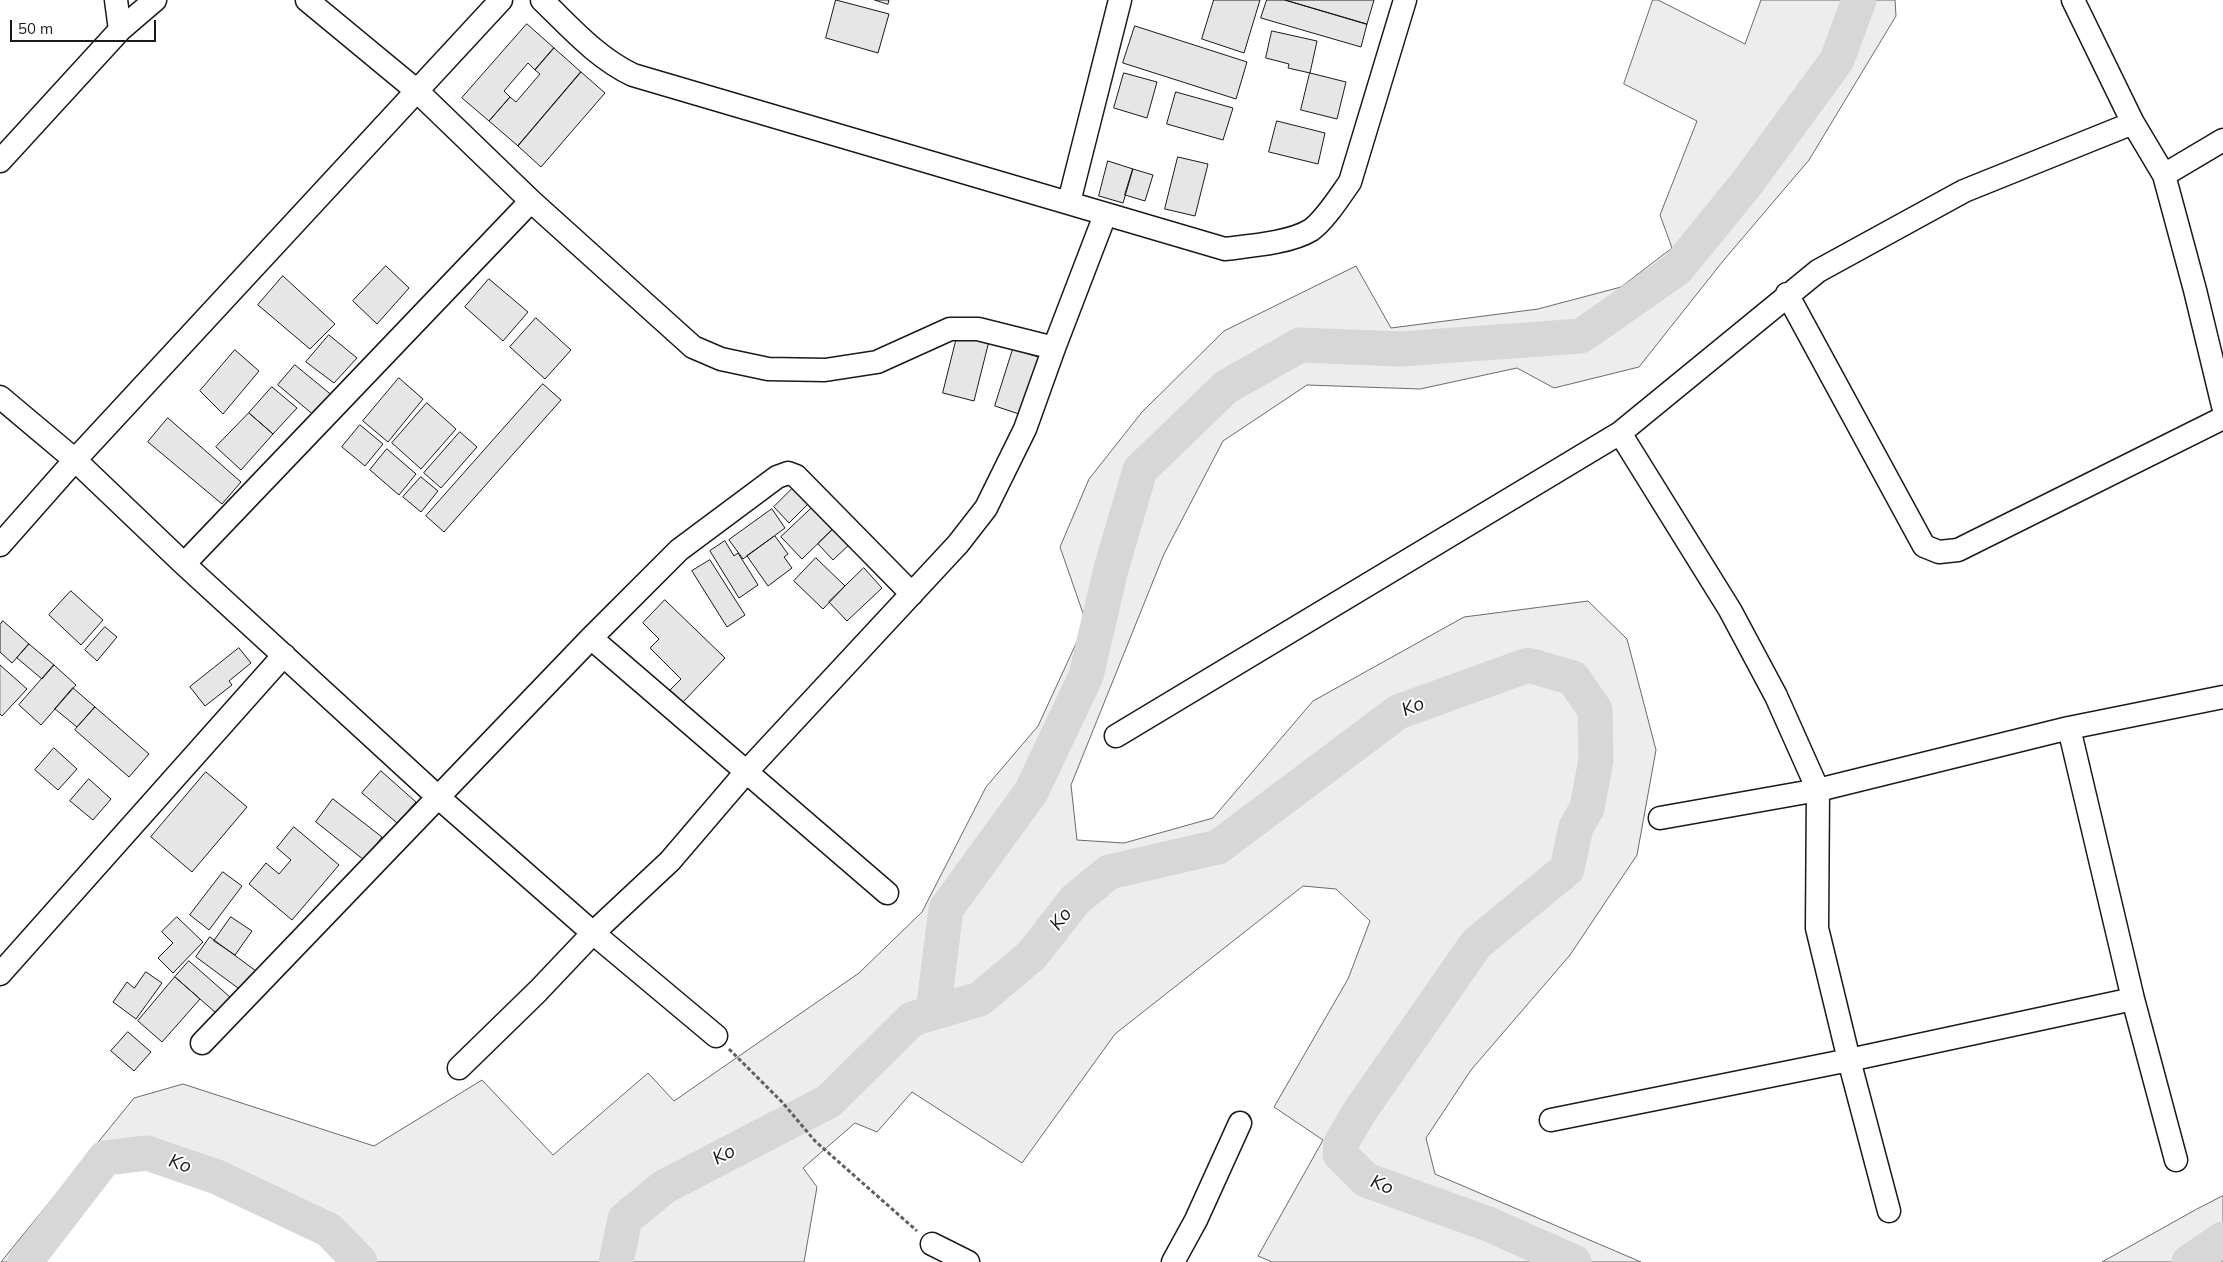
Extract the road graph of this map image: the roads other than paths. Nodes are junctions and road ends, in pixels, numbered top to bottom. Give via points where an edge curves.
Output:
1 (116, 0) edge
2 (155, 0) edge
3 (307, 0) edge
4 (500, 0) edge
5 (542, 0) edge
6 (1120, 0) edge
7 (1405, 0) edge
8 (2074, 0) edge
9 (120, 30) junction
10 (417, 91) junction
11 (2133, 124) junction
12 (2223, 140) edge
13 (0, 161) edge
14 (2164, 175) junction
15 (531, 201) junction
16 (1069, 202) junction
17 (1105, 215) junction
18 (1787, 294) junction
19 (1054, 348) junction
20 (0, 397) edge
21 (2223, 406) edge
22 (2223, 418) edge
23 (1620, 432) junction
24 (75, 460) junction
25 (0, 545) edge
26 (184, 564) junction
27 (912, 594) junction
28 (592, 638) junction
29 (284, 655) junction
30 (2223, 697) edge
31 (2069, 728) junction
32 (1116, 736) dead end
33 (747, 771) junction
34 (1818, 790) junction
35 (438, 797) junction
36 (1660, 818) dead end
37 (888, 893) dead end
38 (593, 933) junction
39 (0, 974) edge
40 (2133, 999) junction
41 (716, 1036) road end
42 (202, 1043) dead end
43 (1849, 1060) junction
44 (459, 1068) dead end
45 (1551, 1120) dead end
46 (1240, 1123) dead end
47 (2176, 1160) dead end
48 (1889, 1211) dead end
49 (932, 1244) road end
50 (968, 1262) edge
51 (1174, 1262) edge

1 - 9 street
2 - 9 street
3 - 10 street
4 - 10 street
5 - 16 street via 614,66 633,75
6 - 16 street
7 - 17 street via 1350,182 1311,230 1276,242 1225,249
8 - 11 street
9 - 13 street
10 - 15 street
10 - 24 street
11 - 14 street
11 - 18 street via 1964,191 1818,271
12 - 14 street
14 - 21 street
15 - 19 street via 693,347 720,359 768,369 826,370 877,362 950,330 978,329
15 - 26 street
16 - 17 street
17 - 19 street
18 - 22 street via 1924,546 1940,552 1958,550
18 - 23 street
19 - 27 street via 1025,429 986,508
20 - 24 street
23 - 32 street
23 - 34 street via 1730,610 1776,696
24 - 25 street
24 - 26 street
26 - 29 street
27 - 28 street via 796,476 788,473 777,477 679,550
27 - 33 street
28 - 33 street
28 - 35 street
29 - 35 street
29 - 39 street
30 - 31 street
31 - 34 street
31 - 40 street
33 - 37 street
33 - 38 street via 670,862
34 - 36 street
34 - 43 street via 1817,928
35 - 38 street
35 - 42 street
38 - 41 street
38 - 44 street
40 - 43 street
40 - 47 street
43 - 45 street
43 - 48 street
46 - 51 street
49 - 50 street

